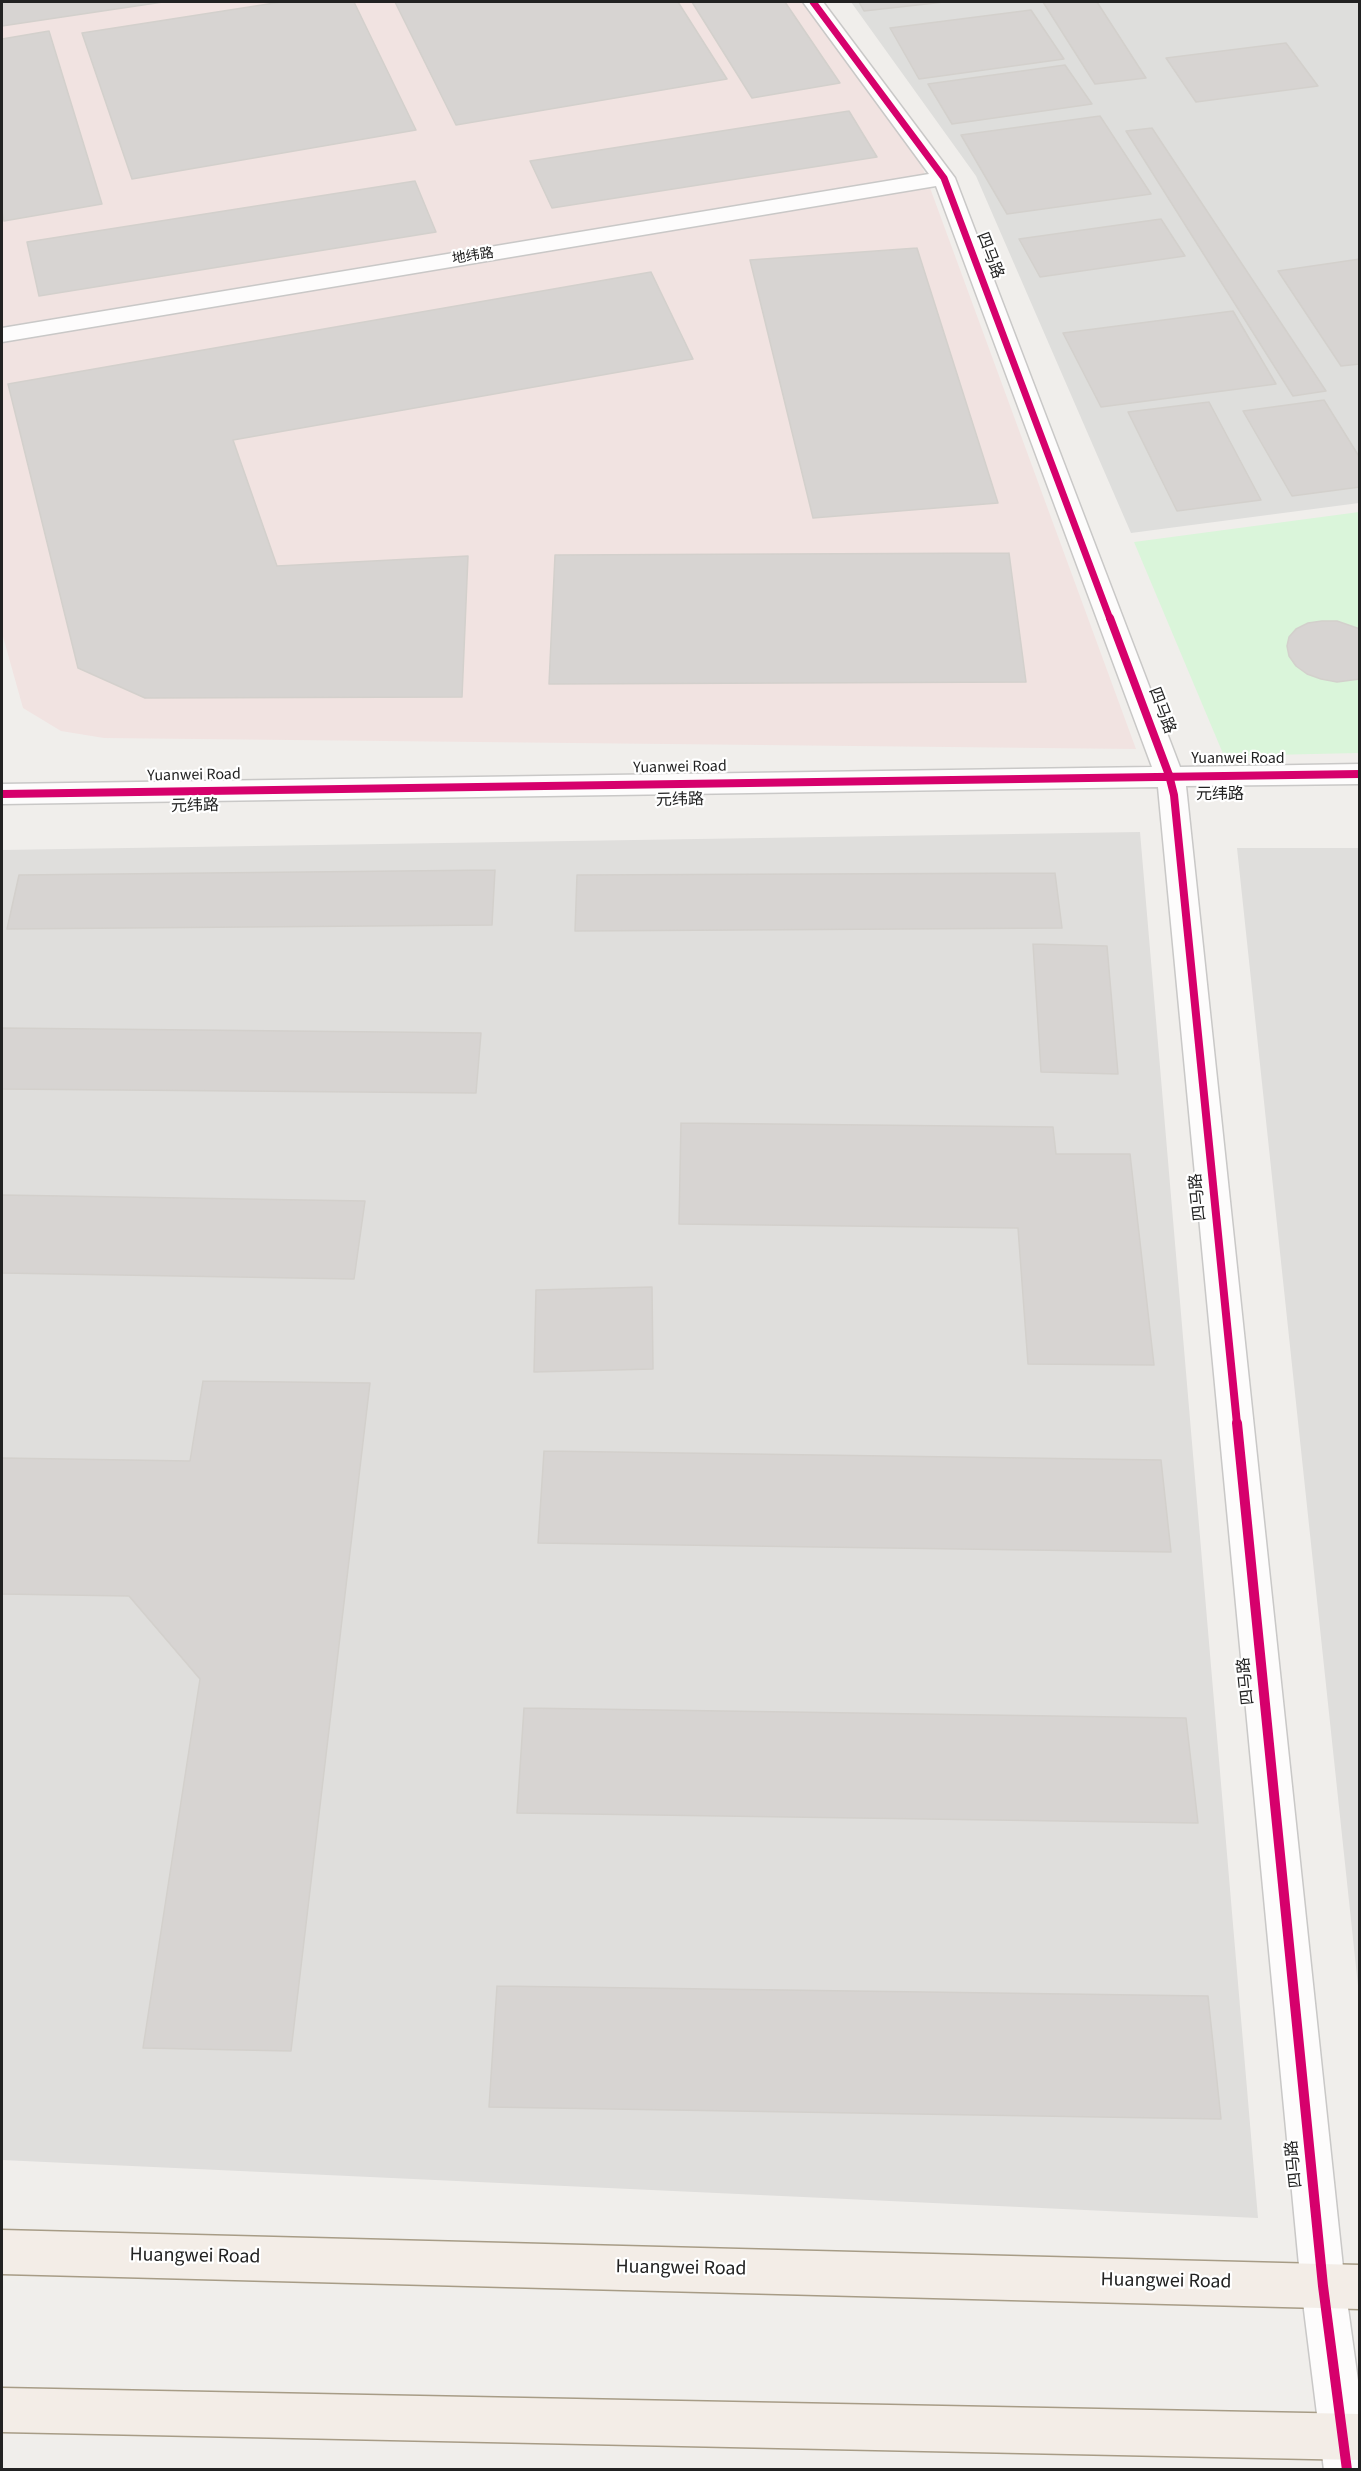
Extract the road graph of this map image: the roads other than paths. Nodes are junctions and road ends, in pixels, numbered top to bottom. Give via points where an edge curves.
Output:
1 (813, 2) edge
2 (944, 178) junction
3 (2, 335) edge
4 (1359, 774) edge
5 (1172, 785) junction
6 (2, 794) edge
7 (1359, 795) edge
8 (2, 810) edge
9 (2, 2252) edge
10 (1341, 2286) edge
11 (2, 2410) edge
12 (1350, 2448) edge

1 - 2 street, 四马路
2 - 3 street, 地纬路
2 - 5 street, 四马路
4 - 5 street, Yuanwei Road
5 - 6 street, Yuanwei Road
5 - 7 street, 元纬路
5 - 8 street, 元纬路
5 - 10 street, 四马路
9 - 10 main road, Huangwei Road
10 - 12 street, 四马路
11 - 12 main road

